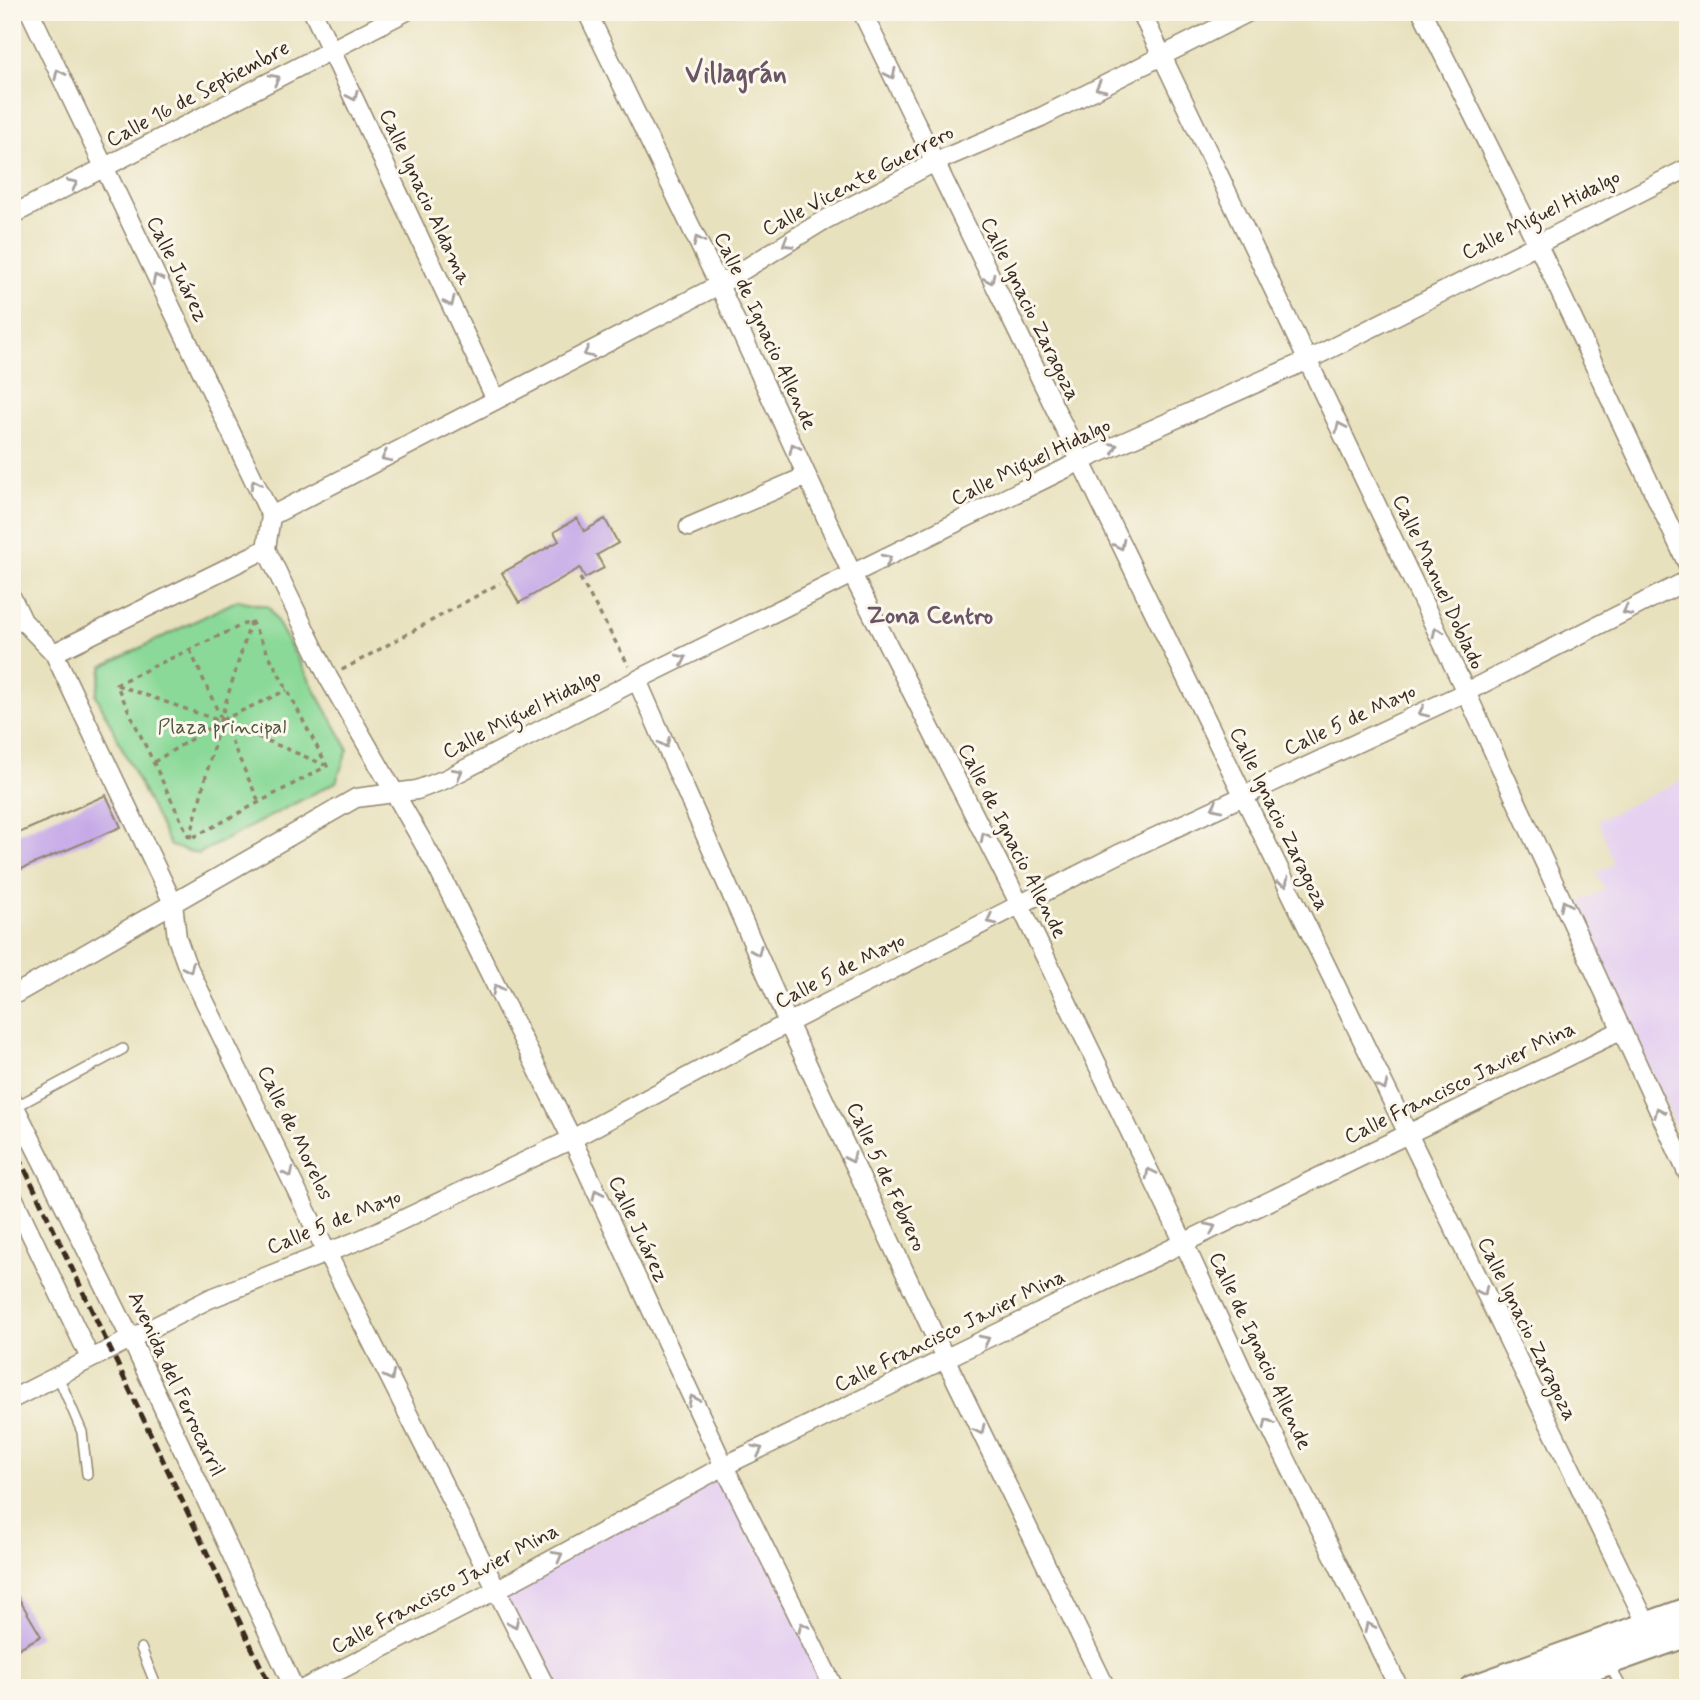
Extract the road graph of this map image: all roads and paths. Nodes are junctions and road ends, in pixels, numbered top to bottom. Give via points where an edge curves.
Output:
1 (30, 12) edge
2 (313, 12) edge
3 (405, 12) edge
4 (587, 12) edge
5 (862, 12) edge
6 (1141, 12) edge
7 (1249, 12) edge
8 (1422, 12) edge
9 (331, 50) junction
10 (1161, 57) junction
11 (933, 163) junction
12 (1688, 168) edge
13 (104, 169) junction
14 (12, 215) edge
15 (1537, 243) junction
16 (719, 285) junction
17 (1308, 360) junction
18 (496, 400) junction
19 (1079, 462) junction
20 (807, 476) junction
21 (271, 516) junction
22 (689, 527) dead end
23 (266, 548) junction
24 (1688, 565) edge
25 (853, 576) junction
26 (580, 578) dead end
27 (1688, 580) edge
28 (500, 583) dead end
29 (12, 598) edge
30 (251, 621) junction
31 (18, 624) edge
32 (190, 650) junction
33 (54, 653) junction
34 (328, 677) junction
35 (637, 680) junction
36 (116, 684) junction
37 (287, 690) junction
38 (1465, 692) junction
39 (220, 721) junction
40 (153, 763) junction
41 (327, 766) junction
42 (393, 794) junction
43 (1242, 794) junction
44 (258, 802) junction
45 (190, 839) junction
46 (173, 902) junction
47 (1020, 905) junction
48 (12, 996) edge
49 (788, 1023) junction
50 (1622, 1030) junction
51 (123, 1049) dead end
52 (14, 1104) edge
53 (1407, 1135) junction
54 (572, 1139) junction
55 (1688, 1174) edge
56 (12, 1195) edge
57 (1183, 1241) junction
58 (327, 1252) junction
59 (130, 1337) junction
60 (90, 1358) junction
61 (946, 1360) junction
62 (58, 1376) junction
63 (12, 1399) edge
64 (723, 1466) junction
65 (87, 1474) dead end
66 (498, 1589) junction
67 (1688, 1610) edge
68 (1688, 1634) edge
69 (1652, 1635) junction
70 (141, 1648) dead end
71 (1603, 1653) junction
72 (158, 1688) edge
73 (294, 1688) edge
74 (305, 1688) edge
75 (546, 1688) edge
76 (834, 1688) edge
77 (1106, 1688) edge
78 (1399, 1688) edge
79 (1472, 1688) edge
80 (1537, 1688) edge
81 (1622, 1688) edge

13 -> 1 street, Calle Juárez
2 - 9 street, Calle Ignacio Aldama
3 - 9 street, Calle 16 de Septiembre
16 -> 4 street, Calle de Ignacio Allende
5 -> 11 street, Calle Ignacio Zaragoza
6 - 10 street, Calle Manuel Doblado
7 - 10 street, Calle Vicente Guerrero
8 - 15 street
13 -> 9 street, Calle 16 de Septiembre
9 -> 18 street, Calle Ignacio Aldama
10 -> 11 street, Calle Vicente Guerrero via 1041,117
10 - 17 street, Calle Manuel Doblado
11 -> 16 street, Calle Vicente Guerrero via 821,222
11 -> 19 street, Calle Ignacio Zaragoza
12 - 15 street, Calle Miguel Hidalgo
14 -> 13 street, Calle 16 de Septiembre
21 -> 13 street, Calle Juárez
15 - 17 street, Calle Miguel Hidalgo
15 - 24 street
16 -> 18 street, Calle Vicente Guerrero
20 -> 16 street, Calle de Ignacio Allende
19 -> 17 street, Calle Miguel Hidalgo
38 -> 17 street, Calle Manuel Doblado
18 -> 21 street, Calle Vicente Guerrero
25 -> 19 street, Calle Miguel Hidalgo
19 -> 43 street, Calle Ignacio Zaragoza
20 - 22 street
20 - 25 street, Calle de Ignacio Allende
21 - 23 street
23 - 33 street
23 - 34 street, Calle Juárez
35 -> 25 street, Calle Miguel Hidalgo
47 -> 25 street, Calle de Ignacio Allende
26 - 35 path
27 -> 38 street, Calle 5 de Mayo
28 - 34 path
29 - 31 street, Calle de Morelos
30 - 32 path
30 - 37 path
30 - 39 path
31 - 33 street, Calle de Morelos
32 - 36 path
32 - 39 path
33 - 46 street, Calle de Morelos
34 - 42 street, Calle Juárez
42 -> 35 street, Calle Miguel Hidalgo via 446,779
35 -> 49 street, Calle 5 de Febrero
36 - 39 path
36 - 40 path
37 - 39 path
37 - 41 path
38 -> 43 street, Calle 5 de Mayo
50 -> 38 street, Calle Manuel Doblado
39 - 40 path
39 - 41 path
39 - 44 path
39 - 45 path
40 - 45 path
41 - 44 path
42 - 46 street, Calle Miguel Hidalgo via 356,798
54 -> 42 street, Calle Juárez via 436,865
43 -> 47 street, Calle 5 de Mayo
43 -> 53 street, Calle Ignacio Zaragoza
44 - 45 path
46 - 48 street
46 -> 58 street, Calle de Morelos via 177,938 186,963
47 -> 49 street, Calle 5 de Mayo
57 -> 47 street, Calle de Ignacio Allende
49 - 54 street, Calle 5 de Mayo
49 -> 61 street, Calle 5 de Febrero
50 - 53 street, Calle Francisco Javier Mina
55 -> 50 street, Calle Manuel Doblado
51 - 52 lane
52 - 59 street, Avenida del Ferrocarril
57 -> 53 street, Calle Francisco Javier Mina
53 -> 69 street, Calle Ignacio Zaragoza
54 - 58 street, Calle 5 de Mayo
64 -> 54 street, Calle Juárez
56 - 60 street
61 -> 57 street, Calle Francisco Javier Mina
78 -> 57 street, Calle de Ignacio Allende
58 - 59 street, Calle 5 de Mayo via 209,1299
58 -> 66 street, Calle de Morelos
59 - 60 street, Calle 5 de Mayo
59 - 73 street, Avenida del Ferrocarril
60 - 62 street, Calle 5 de Mayo
64 -> 61 street, Calle Francisco Javier Mina
61 -> 77 street, Calle 5 de Febrero
62 - 63 street, Calle 5 de Mayo
62 - 65 lane via 82,1432
66 -> 64 street, Calle Francisco Javier Mina
76 -> 64 street, Calle Juárez
66 - 74 street, Calle Francisco Javier Mina
66 -> 75 street, Calle de Morelos
67 - 69 main road
68 - 69 main road
69 - 71 main road
70 - 72 lane
71 - 79 main road
71 - 80 main road
71 - 81 lane

